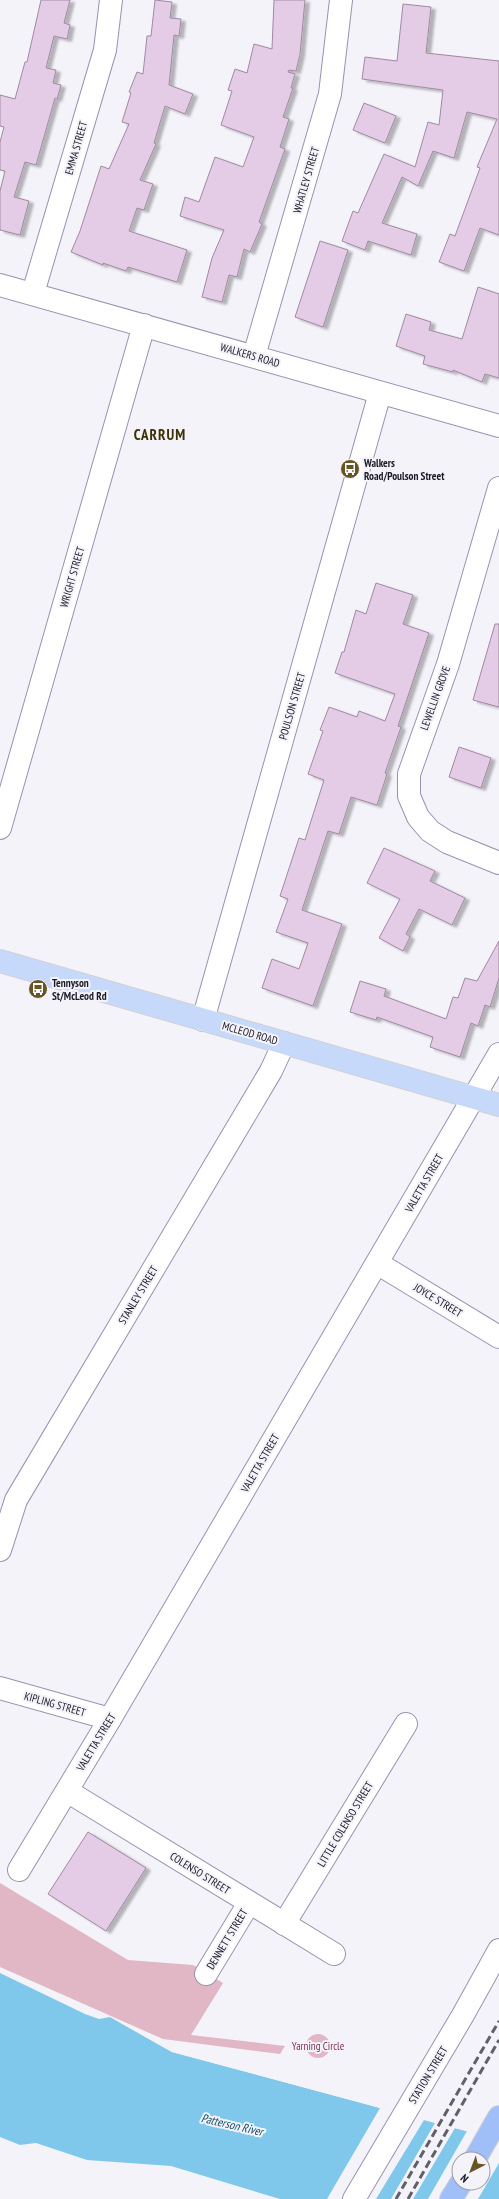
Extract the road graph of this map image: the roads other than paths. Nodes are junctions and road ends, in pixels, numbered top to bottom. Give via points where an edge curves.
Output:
1 (111, 0) edge
2 (341, 0) edge
3 (0, 285) edge
4 (33, 293) junction
5 (144, 325) junction
6 (254, 356) junction
7 (380, 393) junction
8 (499, 426) edge
9 (499, 488) edge
10 (0, 828) edge
11 (499, 863) edge
12 (0, 961) edge
13 (203, 1020) junction
14 (284, 1043) junction
15 (499, 1054) edge
16 (474, 1098) junction
17 (499, 1105) edge
18 (377, 1263) junction
19 (499, 1337) edge
20 (0, 1550) edge
21 (0, 1688) edge
22 (110, 1719) junction
23 (406, 1724) dead end
24 (67, 1791) junction
25 (19, 1870) dead end
26 (249, 1903) junction
27 (284, 1924) junction
28 (499, 1950) edge
29 (334, 1954) dead end
30 (206, 1974) dead end
31 (499, 2117) edge
32 (480, 2151) edge
33 (354, 2199) edge

1 - 4 street, EMMA STREET via 105,50
2 - 6 street, WHATLEY STREET via 330,94
3 - 4 street, WALKERS ROAD
4 - 5 street, WALKERS ROAD
5 - 6 street, WALKERS ROAD
5 - 10 street, WRIGHT STREET
6 - 7 street, WALKERS ROAD
7 - 8 street, WALKERS ROAD
7 - 13 street, POULSON STREET
9 - 11 street, LEWELLIN GROVE via 448,664 409,774 409,796 418,817 430,831 447,842
12 - 13 main road, MCLEOD ROAD
13 - 14 main road, MCLEOD ROAD
14 - 16 main road, MCLEOD ROAD
14 - 20 street, STANLEY STREET via 271,1071 16,1500
15 - 16 street, VALETTA STREET
16 - 17 main road, MCLEOD ROAD
16 - 18 street, VALETTA STREET
18 - 19 street, JOYCE STREET
18 - 22 street, VALETTA STREET
21 - 22 street, KIPLING STREET
22 - 24 street, VALETTA STREET
23 - 27 street, LITTLE COLENSO STREET
24 - 25 street, VALETTA STREET
24 - 26 street, COLENSO STREET
26 - 27 street, COLENSO STREET
26 - 30 street, DENNETT STREET
27 - 29 street, COLENSO STREET
28 - 33 street, STATION STREET
31 - 32 highway

